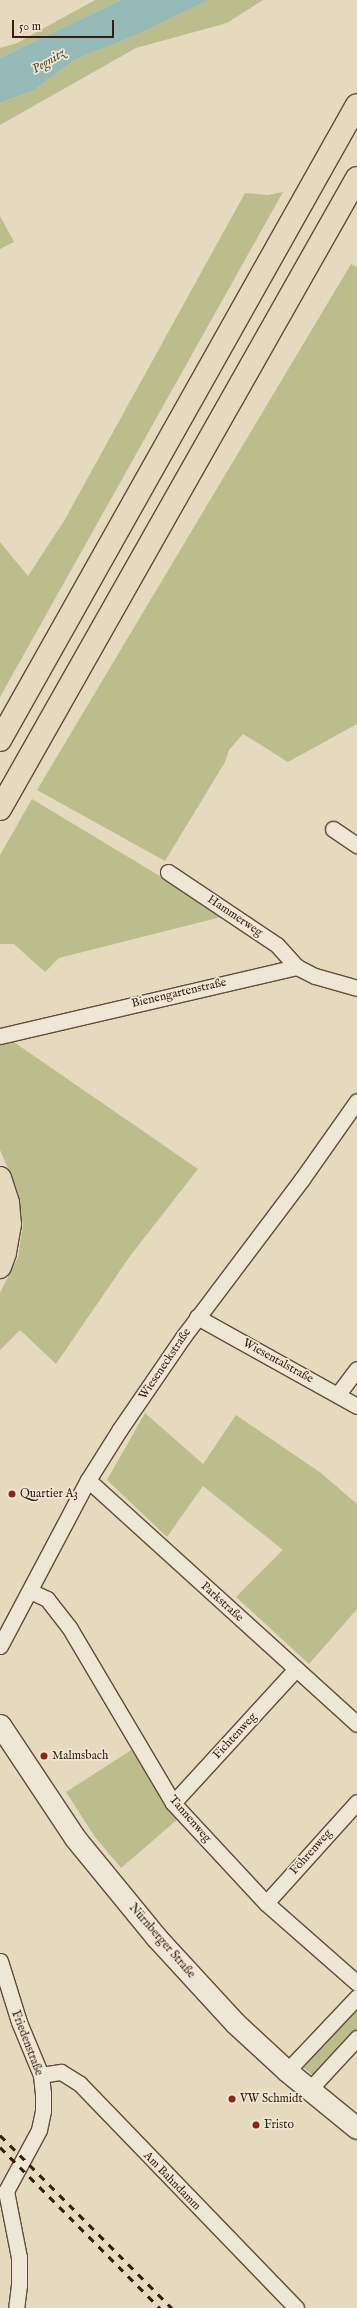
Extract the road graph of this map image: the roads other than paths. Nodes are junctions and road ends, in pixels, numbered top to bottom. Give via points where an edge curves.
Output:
1 (357, 105) edge
2 (357, 178) edge
3 (4, 732) edge
4 (0, 809) edge
5 (333, 829) dead end
6 (357, 845) edge
7 (168, 872) dead end
8 (297, 967) junction
9 (357, 988) edge
10 (0, 1036) edge
11 (357, 1101) edge
12 (0, 1178) edge
13 (0, 1267) edge
14 (198, 1317) junction
15 (357, 1369) edge
16 (338, 1394) junction
17 (357, 1406) edge
18 (88, 1480) junction
19 (30, 1591) junction
20 (0, 1646) edge
21 (296, 1670) junction
22 (0, 1724) edge
23 (357, 1724) edge
24 (357, 1802) edge
25 (173, 1804) junction
26 (266, 1902) junction
27 (1, 1968) edge
28 (357, 1983) edge
29 (357, 1996) edge
30 (357, 2038) edge
31 (287, 2071) junction
32 (41, 2075) junction
33 (309, 2090) junction
34 (357, 2128) edge
35 (3, 2193) edge
36 (16, 2308) edge
37 (296, 2308) edge

1 - 3 highway
2 - 4 highway
5 - 6 street
7 - 8 street, Hammerweg via 277,945
8 - 9 street via 315,976
8 - 10 street, Bienengartenstraße
11 - 14 street, Wieseneckstraße
12 - 13 highway via 8,1203 10,1224
14 - 16 street, Wiesentalstraße
14 - 18 street, Wieseneckstraße
15 - 16 street
16 - 17 street, Wiesentalstraße
18 - 19 street, Wieseneckstraße
18 - 21 street, Parkstraße
19 - 20 street, Wieseneckstraße
19 - 25 street, Tannenweg via 47,1600 69,1627
21 - 23 street, Parkstraße
21 - 25 street, Fichtenweg
22 - 31 main road, Nürnberger Straße via 71,1832 156,1937 235,2023
24 - 26 street, Föhrenweg
25 - 26 street, Tannenweg
26 - 28 street, Tannenweg
27 - 32 street, Friedenstraße via 19,2022
29 - 31 street
30 - 33 street
31 - 33 main road, Nürnberger Straße
32 - 35 street, Friedenstraße via 43,2111 39,2130
32 - 37 street, Am Bahndamm via 61,2072 80,2084
33 - 34 main road, Nürnberger Straße
35 - 36 street, Friedenstraße via 19,2257

